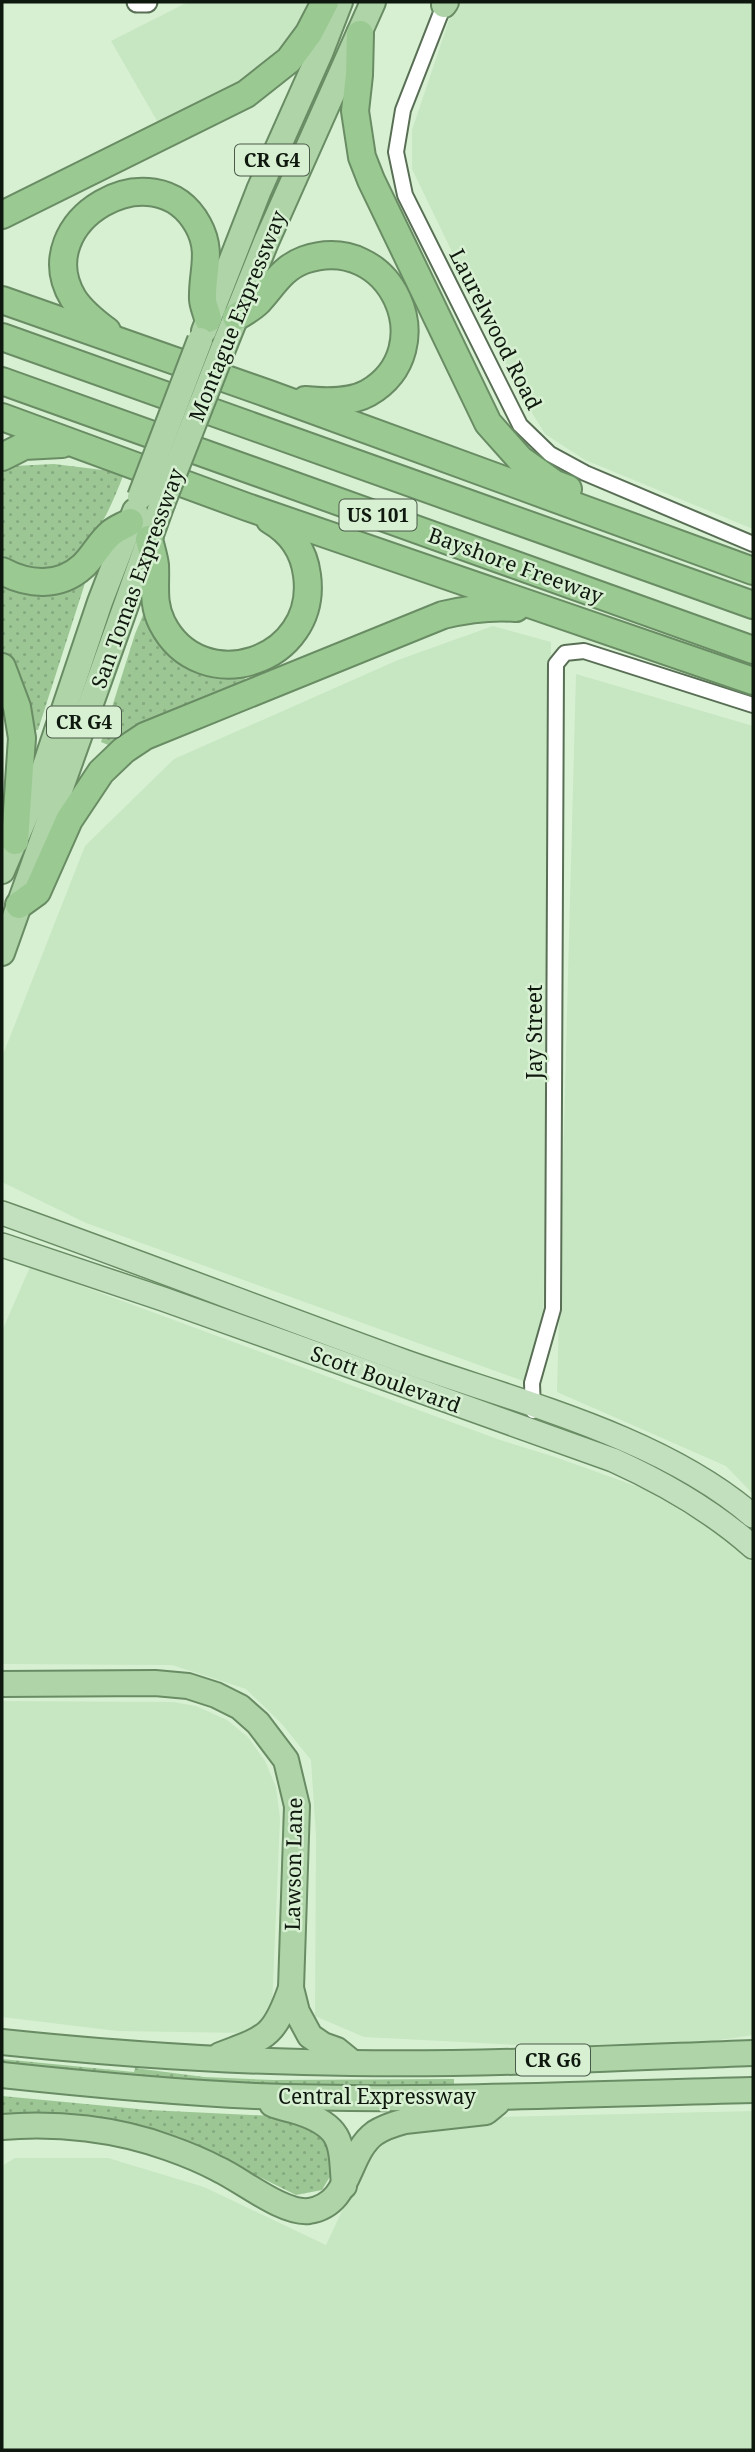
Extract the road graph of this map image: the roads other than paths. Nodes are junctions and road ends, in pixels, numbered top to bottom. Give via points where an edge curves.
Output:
1 (137, 2) edge
2 (147, 2) edge
3 (325, 2) edge
4 (340, 2) edge
5 (373, 2) edge
6 (444, 3) edge
7 (360, 34) junction
8 (2, 215) edge
9 (2, 300) edge
10 (236, 317) junction
11 (211, 336) junction
12 (2, 337) edge
13 (126, 344) junction
14 (2, 381) edge
15 (269, 394) junction
16 (2, 417) edge
17 (177, 434) joint
18 (78, 443) junction
19 (2, 457) edge
20 (247, 507) junction
21 (140, 531) junction
22 (753, 544) edge
23 (721, 557) junction
24 (2, 571) edge
25 (753, 571) edge
26 (753, 605) edge
27 (573, 620) junction
28 (753, 650) edge
29 (2, 667) edge
30 (753, 681) edge
31 (753, 705) edge
32 (15, 841) junction
33 (2, 871) edge
34 (19, 905) junction
35 (2, 953) edge
36 (2, 1213) edge
37 (2, 1245) edge
38 (533, 1405) junction
39 (532, 1431) junction
40 (753, 1516) edge
41 (753, 1547) edge
42 (2, 1684) edge
43 (291, 1988) junction
44 (2, 2042) edge
45 (753, 2053) edge
46 (211, 2059) junction
47 (353, 2063) junction
48 (2, 2075) edge
49 (753, 2090) edge
50 (255, 2096) junction
51 (504, 2097) junction
52 (2, 2127) edge
53 (61, 2127) junction
54 (2, 2140) edge
55 (344, 2187) junction

1 - 2 street
3 - 8 highway via 289,60 246,94
4 - 11 highway, Montague Expressway / CR G4 via 259,190
5 - 7 highway, Montague Expressway / CR G4
6 - 22 street, Laurelwood Road via 403,110 396,152 405,195 520,425 550,454 585,473
7 - 10 highway, Montague Expressway / CR G4
7 - 23 highway via 355,111 362,157 488,424 520,459 555,484 696,541
9 - 13 highway
10 - 11 highway, Montague Expressway / CR G4
10 - 15 highway via 256,304 282,272 323,256 360,261 384,277 398,298 405,328 403,346 380,384 367,394 327,402
11 - 13 highway via 203,299 204,241 194,218 171,199 153,193 120,195 81,218 68,242 65,271 78,306
11 - 17 highway, Montague Expressway / CR G4, bridge
12 - 26 highway, Bayshore Freeway / US 101
13 - 15 highway
14 - 28 highway, Bayshore Freeway / US 101
15 - 23 highway
16 - 18 highway
17 - 21 highway, San Tomas Expressway / CR G4, bridge
18 - 19 highway via 24,446
18 - 20 highway
20 - 21 highway via 292,538 303,558 309,586 307,606 292,636 257,661 208,662 172,637 157,610 155,565
20 - 27 highway
21 - 24 highway via 111,533 83,566 64,578 30,582
21 - 32 highway, San Tomas Expressway / CR G4 via 100,602 46,766
21 - 34 highway, San Tomas Expressway / CR G4
23 - 25 highway
27 - 30 highway
27 - 34 highway via 494,606 443,615 145,736 101,772 69,820 37,892
29 - 32 highway via 17,707 22,738
31 - 38 street, Jay Street via 584,651 565,653 556,664 553,1309 532,1383
32 - 33 highway, San Tomas Expressway / CR G4
34 - 35 highway, San Tomas Expressway / CR G4
36 - 38 main road, Scott Boulevard
37 - 39 main road, Scott Boulevard
38 - 39 street, Jay Street
38 - 40 main road, Scott Boulevard via 675,1464
39 - 41 main road, Scott Boulevard via 655,1479
42 - 43 highway, Lawson Lane via 188,1686 240,1707 258,1723 286,1760 297,1807
43 - 46 highway via 266,2036
43 - 47 highway via 310,2036
44 - 46 highway, Central Expressway / CR G6
45 - 47 highway, Central Expressway / CR G6
46 - 47 highway, Central Expressway / CR G6
48 - 50 highway, Central Expressway / CR G6
49 - 51 highway, Central Expressway / CR G6
50 - 51 highway, Central Expressway / CR G6
50 - 55 highway via 328,2126 340,2144
51 - 55 highway via 486,2112 393,2124 374,2134
52 - 53 highway
53 - 54 highway
53 - 55 highway via 113,2133 168,2147 285,2206 306,2211 330,2203

